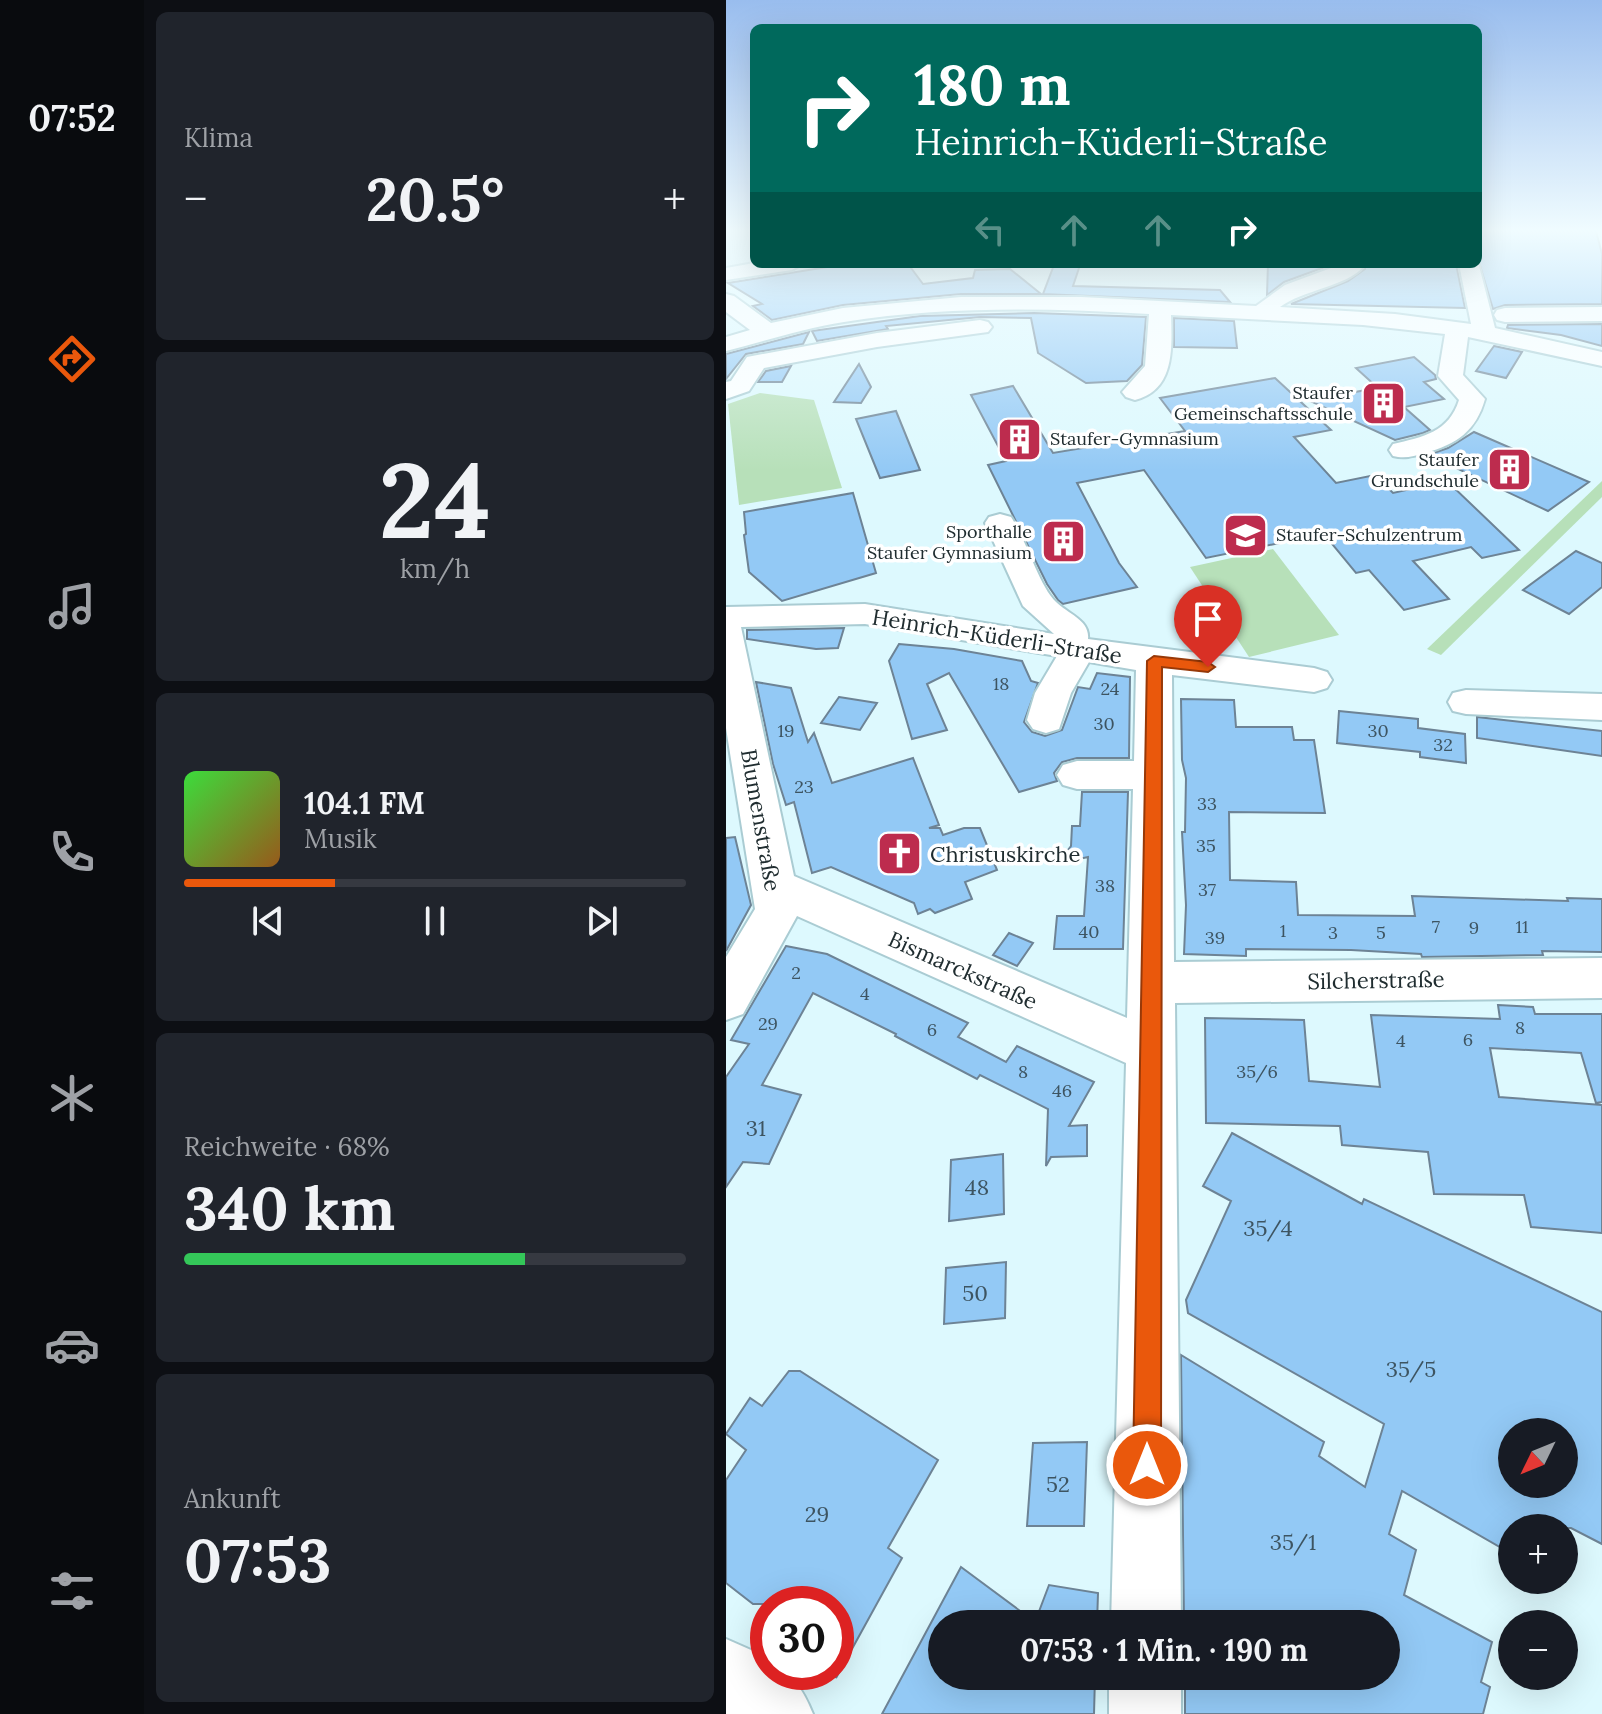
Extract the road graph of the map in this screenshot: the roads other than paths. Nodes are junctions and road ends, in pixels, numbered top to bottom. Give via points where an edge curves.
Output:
1 (739, 311) edge
2 (875, 311) edge
3 (1032, 311) edge
4 (1160, 311) edge
5 (1258, 311) joint
6 (1480, 311) edge
7 (1602, 314) edge
8 (1505, 315) dead end
9 (765, 330) junction
10 (1485, 333) junction
11 (1277, 338) dead end
12 (1457, 338) junction
13 (732, 342) edge
14 (1408, 346) dead end
15 (1602, 359) edge
16 (756, 362) junction
17 (726, 391) edge
18 (1135, 392) dead end
19 (1403, 450) dead end
20 (1000, 523) dead end
21 (726, 617) edge
22 (726, 630) edge
23 (1074, 647) junction
24 (1154, 661) junction
25 (1314, 680) dead end
26 (1466, 702) dead end
27 (1602, 707) edge
28 (1046, 720) dead end
29 (1077, 775) dead end
30 (1152, 775) junction
31 (775, 887) junction
32 (1602, 978) edge
33 (1150, 983) junction
34 (726, 999) edge
35 (1151, 1051) junction
36 (1146, 1610) edge
37 (726, 1675) edge
38 (1145, 1690) edge
39 (777, 1714) edge
40 (1145, 1714) edge

1 - 9 street
2 - 9 street
3 - 16 street via 1027,318 997,325
4 - 18 street via 1158,372
5 - 11 street
5 - 12 street
6 - 10 street
7 - 8 street
9 - 13 street
10 - 12 street
10 - 15 street
12 - 14 street
12 - 19 street via 1450,376 1472,399 1468,417 1457,431
13 - 16 street
16 - 17 street via 740,386
20 - 23 street via 1040,606 1072,631
21 - 23 street, Heinrich-Küderli-Straße via 865,614
22 - 31 street, Blumenstraße
23 - 24 street, Heinrich-Küderli-Straße
23 - 28 street
24 - 25 street, Heinrich-Küderli-Straße
24 - 30 street
26 - 27 street
29 - 30 street
30 - 33 street
31 - 34 street, Blumenstraße via 777,911
31 - 35 street, Bismarckstraße
32 - 33 street, Silcherstraße
33 - 35 street
35 - 36 street
37 - 39 street
38 - 40 street

